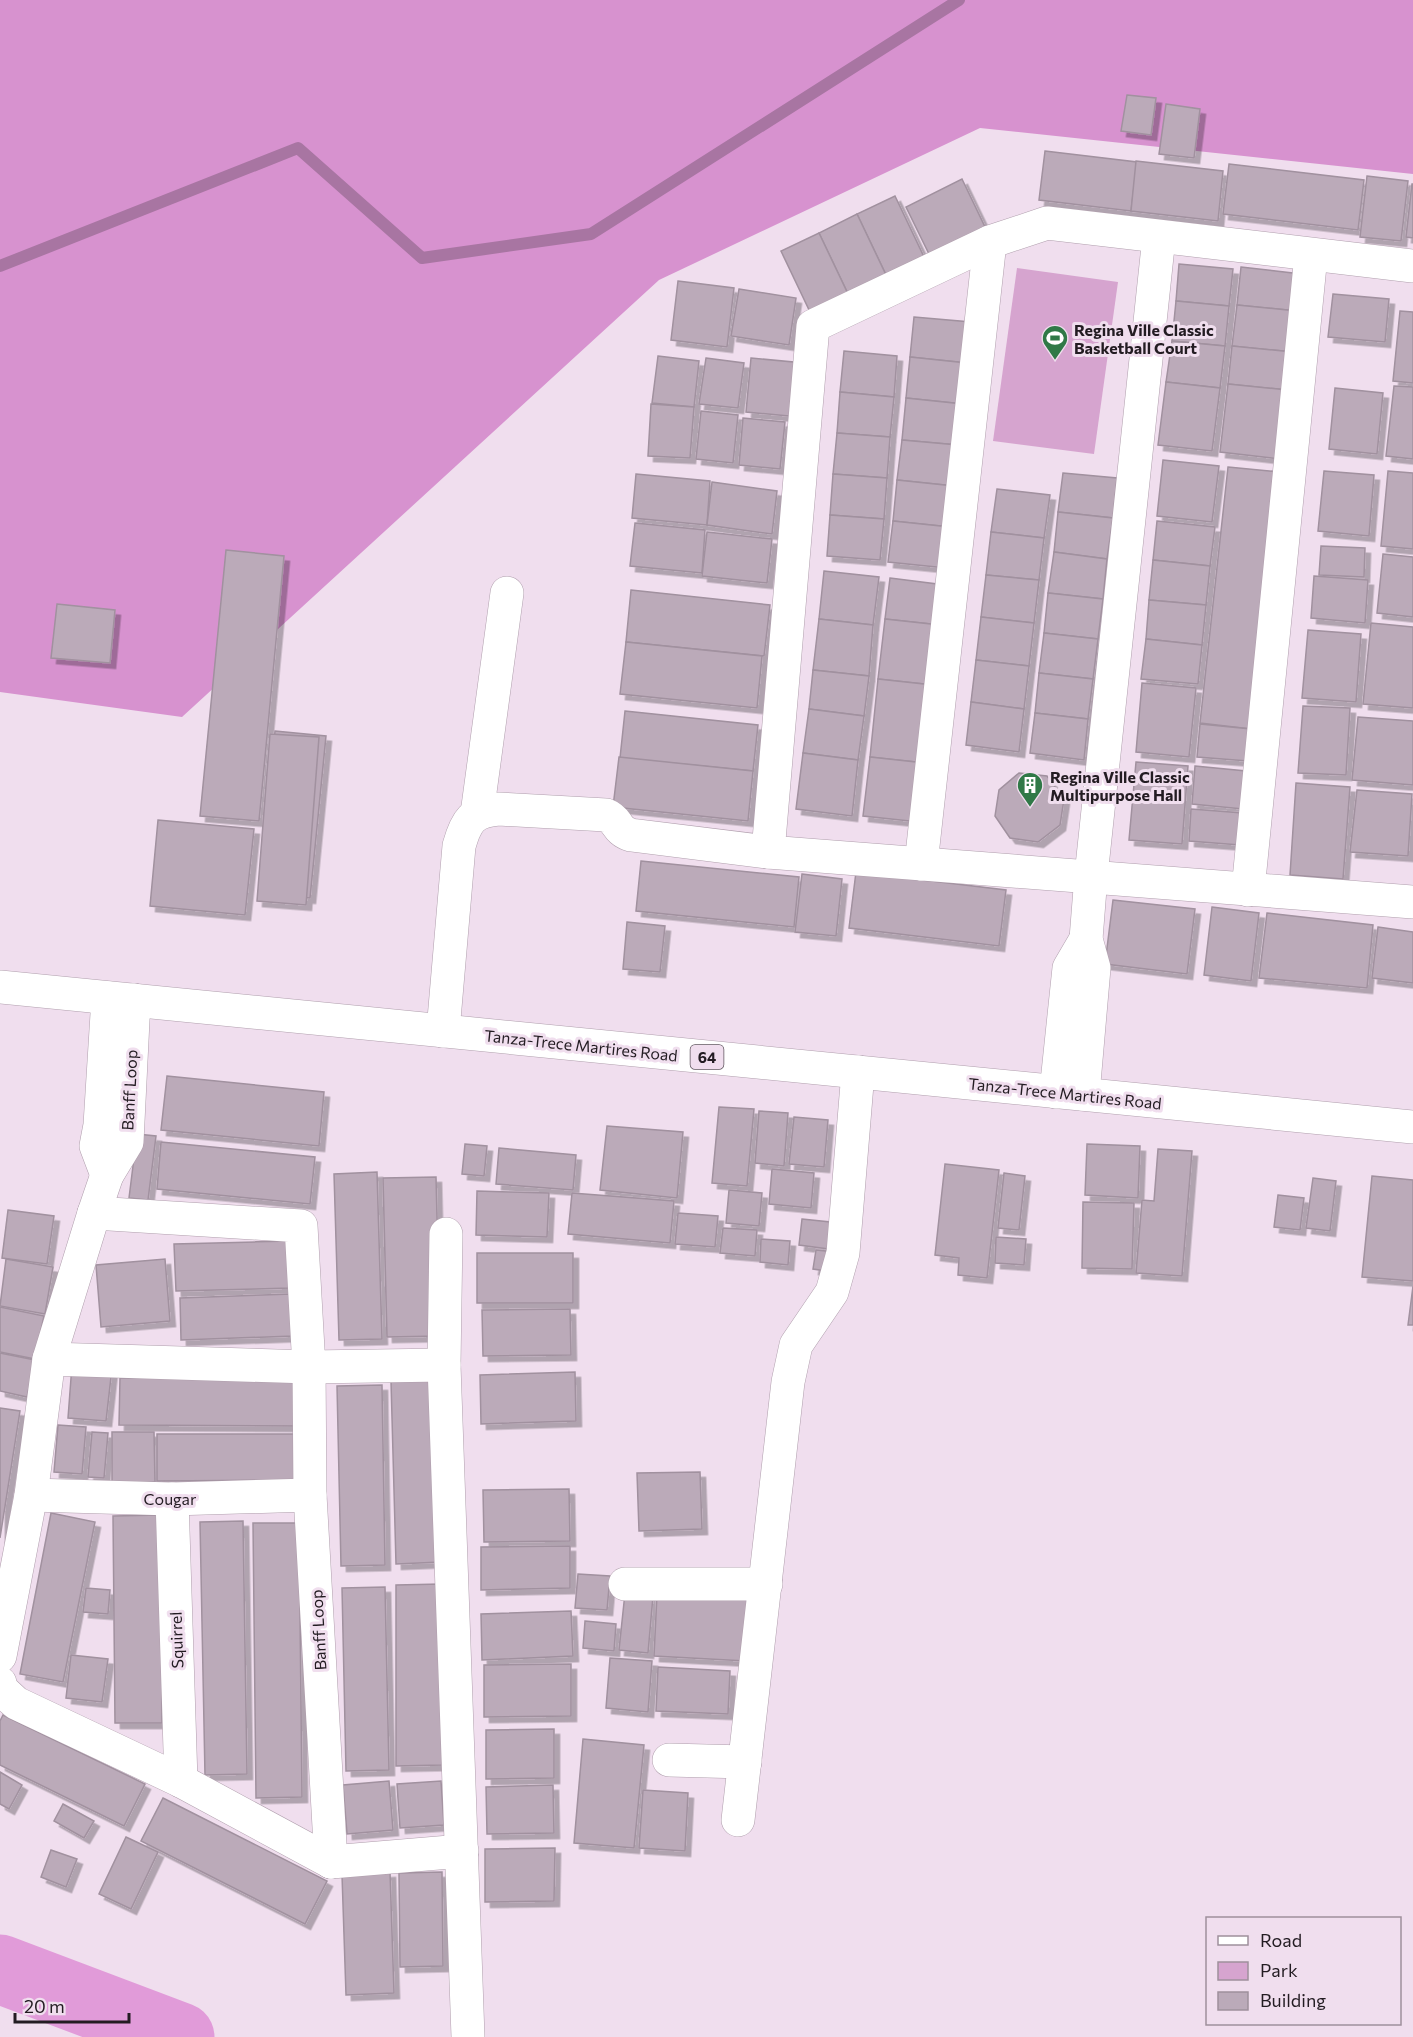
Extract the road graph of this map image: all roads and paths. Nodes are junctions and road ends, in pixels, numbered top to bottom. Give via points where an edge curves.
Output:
1 (1159, 237) junction
2 (990, 242) junction
3 (1311, 255) junction
4 (1413, 266) edge
5 (507, 593) dead end
6 (477, 814) junction
7 (768, 852) junction
8 (921, 864) junction
9 (1091, 876) junction
10 (1248, 890) junction
11 (1413, 902) edge
12 (0, 987) edge
13 (121, 999) junction
14 (443, 1031) junction
15 (858, 1072) junction
16 (1069, 1093) junction
17 (1413, 1127) edge
18 (94, 1213) junction
19 (446, 1234) dead end
20 (49, 1359) junction
21 (444, 1365) junction
22 (309, 1367) junction
23 (31, 1495) junction
24 (310, 1495) junction
25 (172, 1499) junction
26 (625, 1584) dead end
27 (766, 1584) junction
28 (0, 1656) edge
29 (0, 1683) edge
30 (669, 1760) dead end
31 (745, 1762) junction
32 (181, 1781) junction
33 (738, 1820) dead end
34 (462, 1851) junction
35 (331, 1862) junction
36 (468, 2037) edge

1 - 2 street via 1047,223
1 - 3 street
1 - 9 street
2 - 7 street via 813,326
2 - 8 street
3 - 4 street
3 - 10 street
5 - 6 street
6 - 7 street via 499,809 606,815 631,835
6 - 14 street via 468,822 459,846
7 - 8 street
8 - 9 street
9 - 10 street
9 - 16 street via 1086,939 1094,969
10 - 11 street
12 - 13 street, Tanza-Trece Martires Road / 64
13 - 14 street, Tanza-Trece Martires Road / 64
13 - 18 street, Banff Loop via 115,1109 127,1142 107,1175
14 - 15 street, Tanza-Trece Martires Road / 64
15 - 16 street, Tanza-Trece Martires Road / 64
15 - 27 street via 843,1253 832,1292 796,1345 788,1382
16 - 17 street, Tanza-Trece Martires Road / 64
18 - 20 street, Banff Loop
18 - 22 street, Banff Loop via 301,1226
19 - 21 street
20 - 22 street
20 - 23 street, Banff Loop
21 - 22 street
21 - 34 street
22 - 24 street, Banff Loop
23 - 25 street, Cougar
23 - 28 street, Banff Loop
24 - 25 street, Cougar
24 - 35 street, Banff Loop
25 - 32 street, Squirrel
26 - 27 street
27 - 31 street
29 - 32 street via 16,1703
30 - 31 street
31 - 33 street
32 - 35 street
34 - 35 street
34 - 36 street

